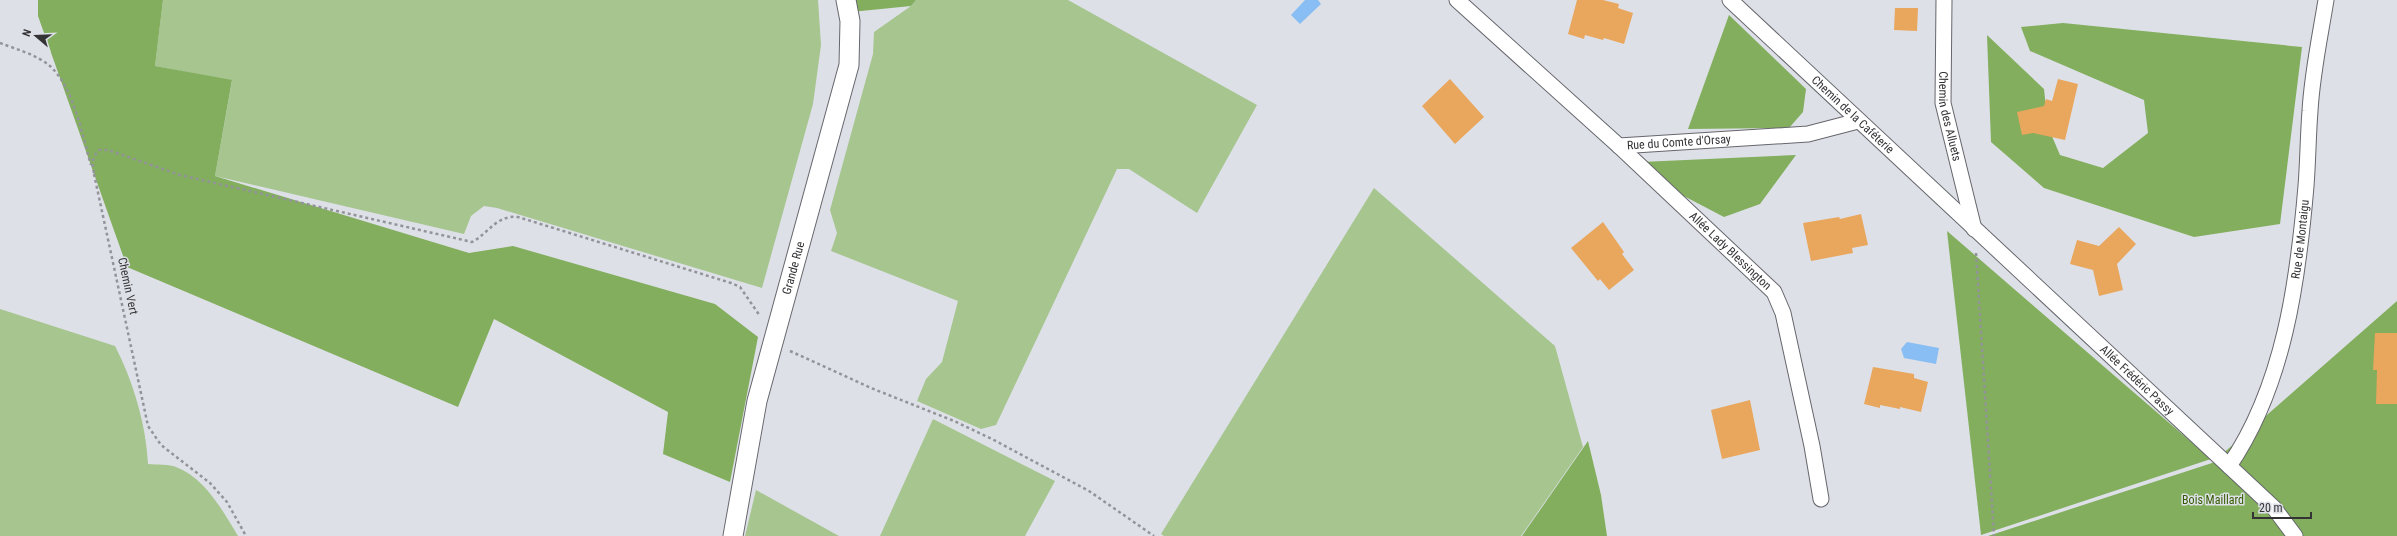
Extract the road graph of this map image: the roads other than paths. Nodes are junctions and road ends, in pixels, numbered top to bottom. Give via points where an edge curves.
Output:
1 (846, 0) edge
2 (1457, 0) edge
3 (1730, 0) edge
4 (1944, 0) edge
5 (2326, 0) edge
6 (1858, 121) junction
7 (1619, 146) junction
8 (1974, 229) junction
9 (2229, 466) junction
10 (1821, 499) dead end
11 (733, 536) edge
12 (2295, 536) edge

1 - 11 street, Grande Rue via 850,21 849,65 757,401
2 - 7 street, Rue du Comte d'Orsay
3 - 6 street, Chemin de la Caféterie
4 - 8 street, Chemin des Alluets via 1943,103
5 - 9 street, Rue de Montaigu via 2310,109 2306,186 2291,306 2262,405 2243,446
6 - 7 street, Rue du Comte d'Orsay via 1808,134
6 - 8 street, Chemin de la Caféterie
7 - 10 street, Allée Lady Blessington via 1774,292 1783,313
8 - 9 street, Allée Frédéric Passy
9 - 12 street, Allée Frédéric Passy via 2274,508

